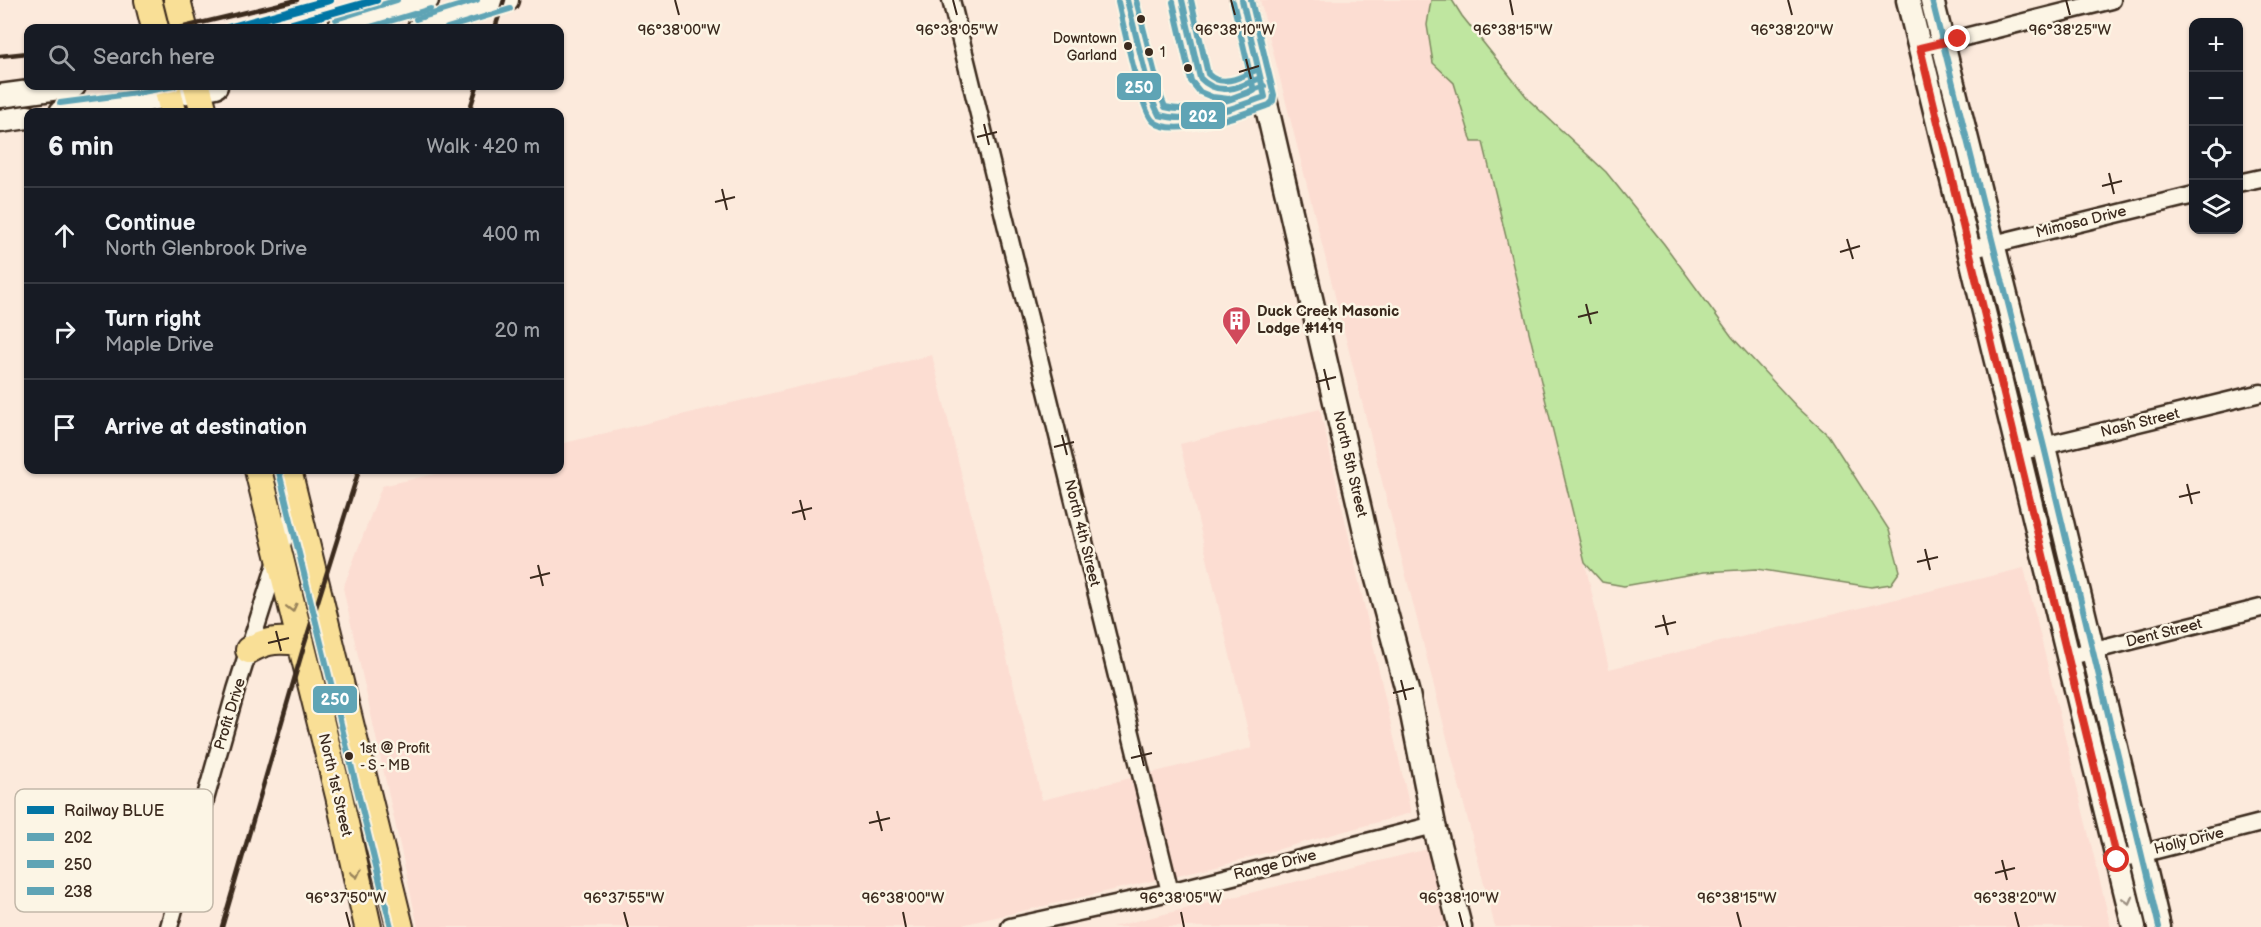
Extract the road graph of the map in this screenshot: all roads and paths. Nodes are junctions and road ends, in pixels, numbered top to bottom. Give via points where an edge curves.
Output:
1 (148, 0) edge
2 (177, 0) edge
3 (427, 0) edge
4 (507, 0) edge
5 (951, 0) edge
6 (1242, 0) edge
7 (1908, 0) edge
8 (1932, 0) edge
9 (2112, 0) edge
10 (393, 20) edge
11 (154, 24) edge
12 (183, 24) edge
13 (366, 24) edge
14 (432, 24) edge
15 (1931, 45) junction
16 (44, 90) edge
17 (204, 93) edge
18 (0, 96) edge
19 (170, 98) edge
20 (92, 108) edge
21 (24, 118) edge
22 (0, 121) edge
23 (2261, 178) edge
24 (2243, 182) edge
25 (2189, 196) edge
26 (1993, 244) junction
27 (1969, 250) junction
28 (2261, 393) edge
29 (2044, 447) junction
30 (2019, 452) junction
31 (259, 474) edge
32 (289, 474) edge
33 (296, 503) junction
34 (279, 556) junction
35 (2261, 608) edge
36 (301, 642) junction
37 (249, 650) junction
38 (2092, 651) junction
39 (2067, 657) junction
40 (208, 789) edge
41 (366, 789) junction
42 (339, 796) junction
43 (2261, 823) edge
44 (1434, 825) junction
45 (2141, 853) junction
46 (2117, 860) junction
47 (1170, 892) junction
48 (173, 912) edge
49 (169, 927) edge
50 (368, 927) edge
51 (400, 927) edge
52 (1010, 927) edge
53 (1460, 927) edge
54 (2134, 927) edge
55 (2159, 927) edge

1 - 11 main road
2 - 12 main road
3 - 10 main road
4 - 14 main road
5 - 47 street, North 4th Street
6 - 44 main road, North 5th Street via 1370,554 1408,694
7 - 15 main road
8 - 15 main road
9 - 15 street
10 - 13 main road
15 - 26 main road
15 - 27 main road
16 - 18 main road
17 - 19 main road
19 - 20 main road
21 - 22 main road
23 - 24 street
25 - 26 street, Mimosa Drive
26 - 27 street, Mimosa Drive
26 - 29 main road
27 - 30 main road
28 - 29 street, Nash Street
29 - 30 street, Nash Street
29 - 38 main road
30 - 39 main road
31 - 34 main road, North 1st Street
32 - 33 main road, North 1st Street
33 - 34 street, Profit Drive
33 - 41 main road, North 1st Street
34 -> 36 main road, North 1st Street
34 - 37 street, Profit Drive
35 - 38 street, Dent Street
36 - 37 main road via 274,640
36 - 42 main road, North 1st Street
37 - 40 street, Profit Drive
38 - 39 street, Dent Street
38 - 45 main road
39 - 46 main road
41 - 42 main road
41 - 51 main road, North 1st Street
42 -> 50 main road, North 1st Street
43 - 45 street, Holly Drive
44 - 47 street, Range Drive
44 - 53 main road, North 5th Street
45 - 46 street, Holly Drive
45 - 55 main road
46 -> 54 main road
47 - 52 street, Range Drive
48 - 49 street, Profit Drive

